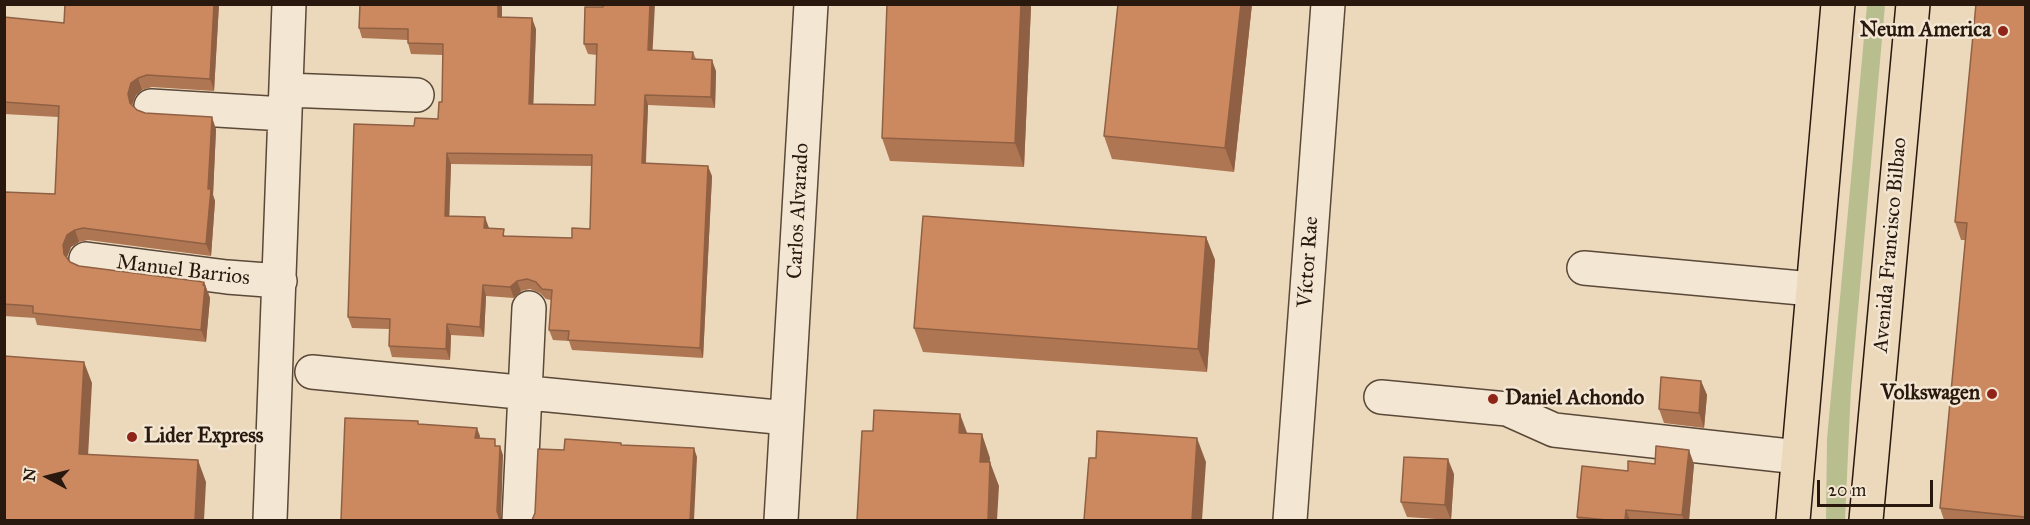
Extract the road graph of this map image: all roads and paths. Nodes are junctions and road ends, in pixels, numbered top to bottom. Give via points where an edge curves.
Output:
1 (289, 4) edge
2 (811, 4) edge
3 (1328, 4) edge
4 (1829, 4) edge
5 (1913, 4) edge
6 (1838, 5) edge
7 (417, 94) dead end
8 (285, 102) junction
9 (151, 106) dead end
10 (86, 259) dead end
11 (1584, 268) dead end
12 (280, 281) junction
13 (1812, 289) junction
14 (530, 308) dead end
15 (312, 372) dead end
16 (524, 392) junction
17 (1381, 397) dead end
18 (787, 418) junction
19 (1798, 457) junction
20 (270, 520) edge
21 (519, 520) edge
22 (781, 520) edge
23 (1290, 520) edge
24 (1792, 520) edge
25 (1866, 520) edge

1 - 8 street, Manuel Barrios
2 - 18 street, Carlos Alvarado
3 - 23 street, Víctor Rae
4 - 6 street
5 - 25 main road, Avenida Francisco Bilbao
6 - 13 main road
7 - 8 street
8 - 9 street
8 - 12 street, Manuel Barrios
10 - 12 street, Manuel Barrios
11 - 13 street
12 - 20 street, Manuel Barrios
13 - 19 main road
14 - 16 street
15 - 16 street
16 - 18 street
16 - 21 street
17 - 19 street via 1507,409 1554,430
18 - 22 street, Carlos Alvarado
19 - 24 main road

